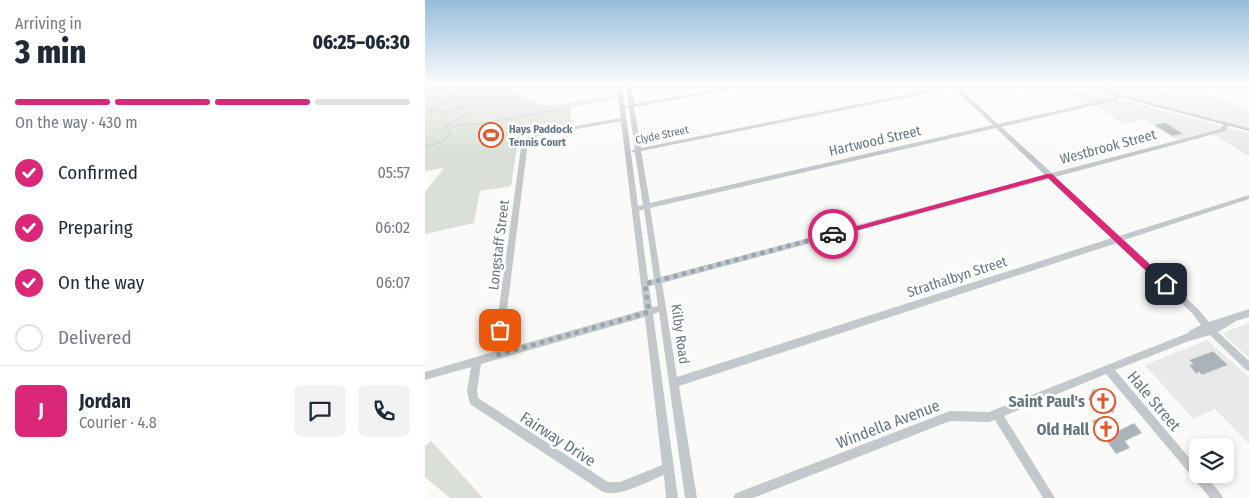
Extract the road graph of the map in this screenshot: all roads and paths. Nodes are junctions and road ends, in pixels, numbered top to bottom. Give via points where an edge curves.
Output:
1 (627, 107) joint
2 (849, 107) edge
3 (976, 107) edge
4 (1079, 107) edge
5 (1163, 107) edge
6 (624, 119) junction
7 (1226, 124) junction
8 (996, 126) junction
9 (1249, 129) edge
10 (638, 150) junction
11 (628, 152) junction
12 (1049, 176) junction
13 (1249, 198) edge
14 (647, 206) junction
15 (635, 209) junction
16 (1118, 240) junction
17 (658, 281) junction
18 (645, 284) junction
19 (662, 308) junction
20 (649, 312) junction
21 (1249, 313) edge
22 (1210, 328) junction
23 (497, 355) junction
24 (477, 361) junction
25 (1249, 367) edge
26 (1108, 369) junction
27 (425, 376) edge
28 (673, 383) junction
29 (997, 414) junction
30 (669, 468) junction
31 (672, 498) edge
32 (691, 498) edge
33 (739, 498) edge
34 (1049, 498) edge
35 (1217, 498) edge

1 - 6 street, Kilby Road
1 - 10 street, Kilby Road
2 - 10 street, Clyde Street
3 - 8 street
4 - 8 street, Hartwood Street
5 - 7 main road
6 - 11 street, Kilby Road
6 - 23 street, Longstaff Street via 526,138
7 - 9 main road
7 - 12 street, Westbrook Street via 1223,130
8 - 12 street
8 - 14 street, Hartwood Street
10 - 11 street, Clyde Street
10 - 14 street, Kilby Road
11 - 15 street, Kilby Road
12 - 16 street
12 - 17 street, Westbrook Street
13 - 16 street, Strathalbyn Street
14 - 15 street, Hartwood Street
14 - 17 street, Kilby Road
15 - 18 street, Kilby Road
16 - 22 street
16 - 28 street, Strathalbyn Street
17 - 18 street, Westbrook Street
17 - 19 street, Kilby Road
18 - 20 street, Kilby Road
19 - 20 street
19 - 28 street, Kilby Road
20 - 23 street
20 - 30 street, Kilby Road
21 - 22 street, Windella Avenue
22 - 25 street
22 - 26 street, Windella Avenue
23 - 24 street
24 - 27 street
24 - 30 street, Fairway Drive via 473,401 607,488 621,488
26 - 29 street, Windella Avenue
26 - 35 street, Hale Street
28 - 32 street, Kilby Road
29 - 33 street, Windella Avenue via 984,418 951,416
29 - 34 street
30 - 31 street, Kilby Road

